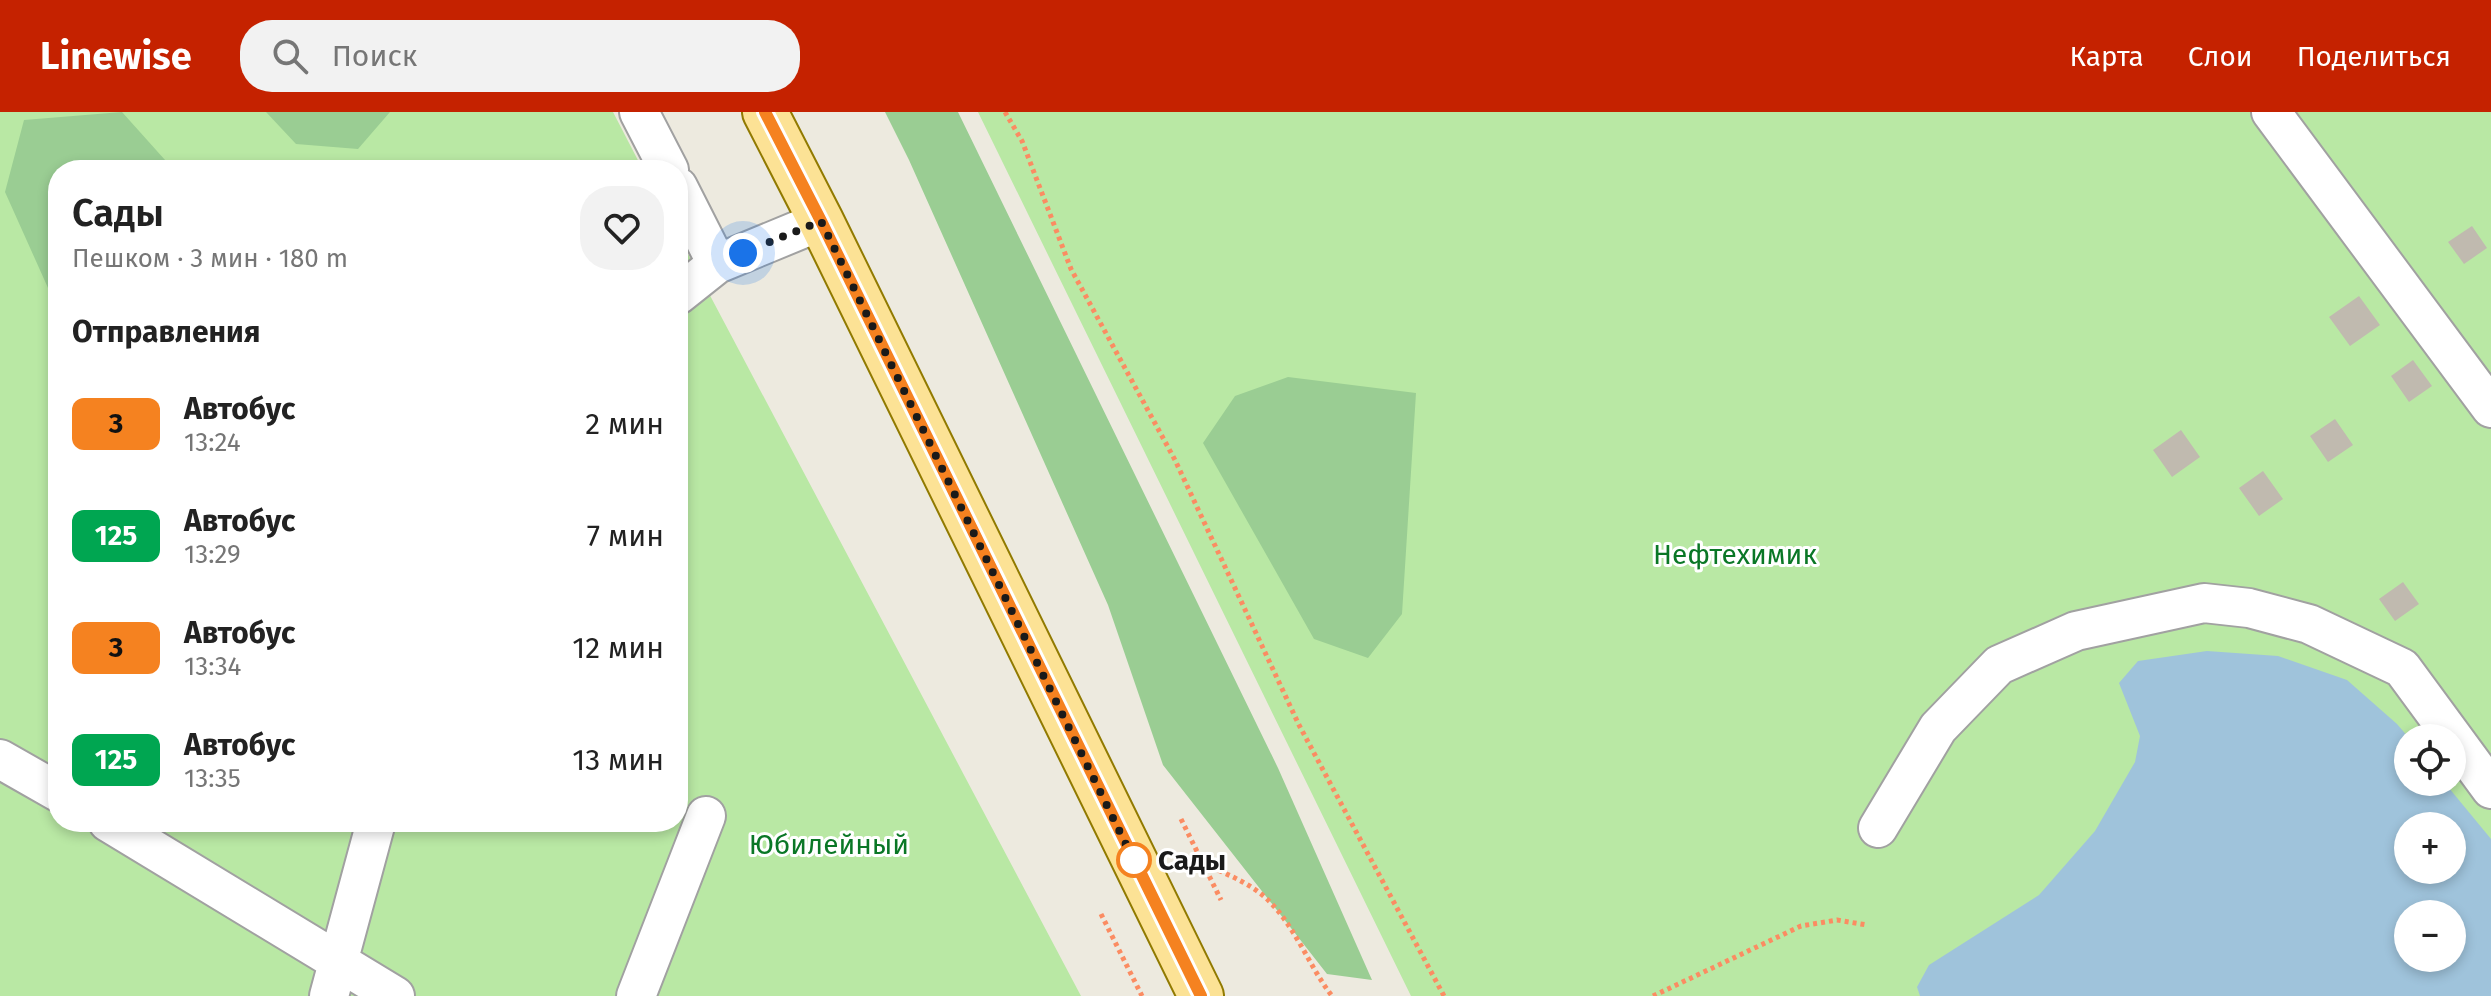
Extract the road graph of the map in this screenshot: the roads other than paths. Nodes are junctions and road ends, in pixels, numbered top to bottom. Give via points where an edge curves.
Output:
1 (639, 112) edge
2 (765, 112) edge
3 (2271, 112) edge
4 (664, 160) edge
5 (688, 207) edge
6 (821, 221) junction
7 (717, 264) junction
8 (688, 287) edge
9 (2491, 408) edge
10 (0, 759) edge
11 (48, 786) edge
12 (2491, 789) edge
13 (706, 816) dead end
14 (1878, 828) dead end
15 (122, 832) edge
16 (373, 832) edge
17 (333, 979) edge
18 (395, 996) edge
19 (636, 996) edge
20 (1201, 996) edge

1 - 4 street
2 - 6 main road
3 - 9 street
5 - 7 street
6 - 7 street
6 - 20 main road
7 - 8 street
10 - 11 street
12 - 14 street via 2402,668 2309,624 2204,603 2076,631 1999,665 1938,728
13 - 19 street
15 - 17 street
16 - 17 street
17 - 18 street

